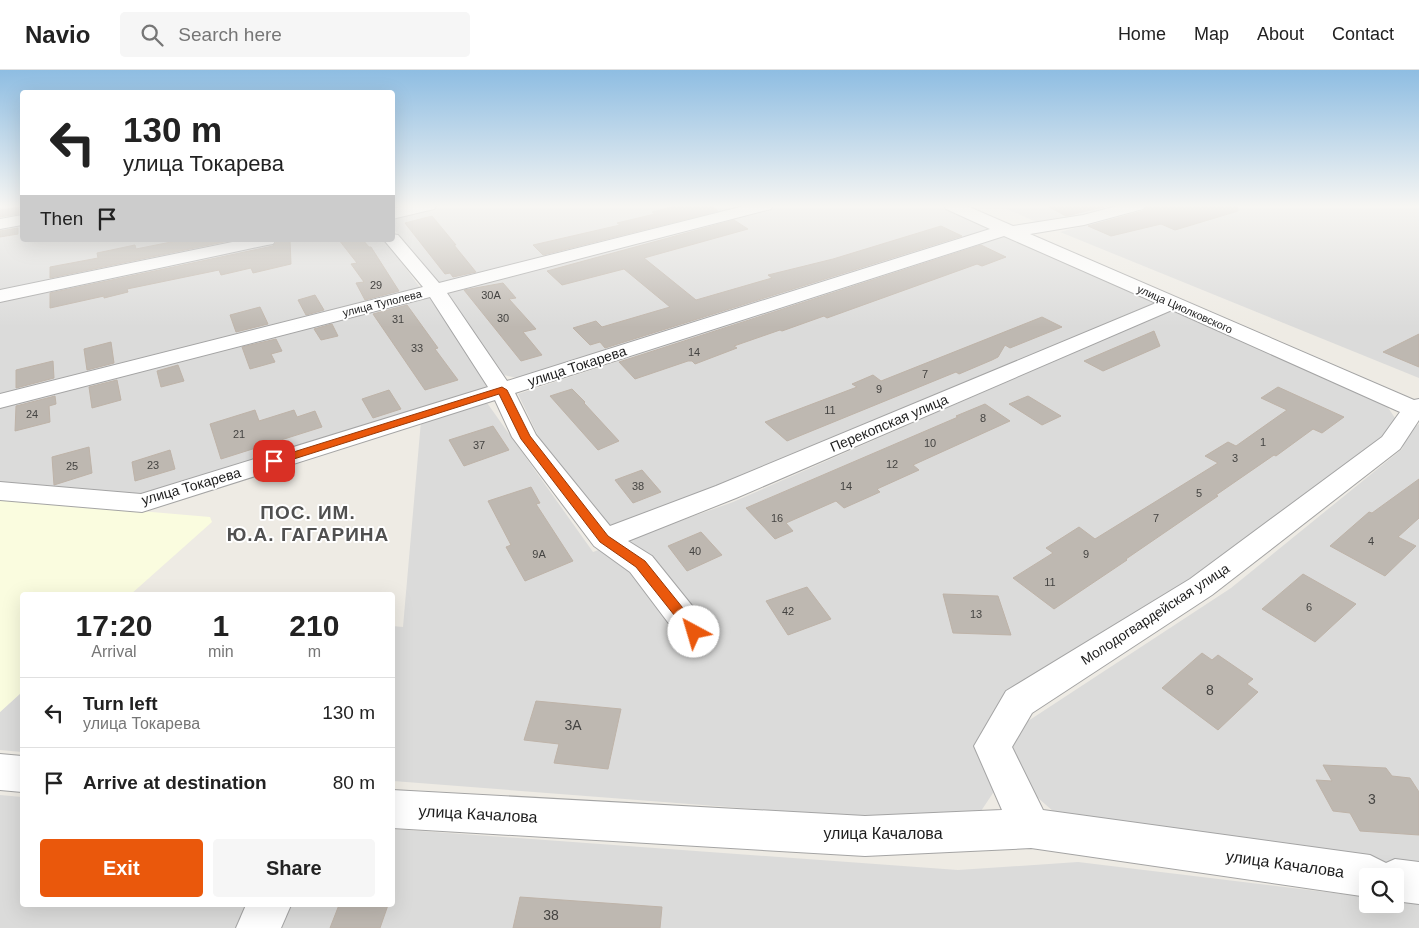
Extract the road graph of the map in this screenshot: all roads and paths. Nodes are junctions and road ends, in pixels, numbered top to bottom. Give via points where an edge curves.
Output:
1 (238, 246) edge
2 (398, 246) edge
3 (608, 246) edge
4 (959, 246) edge
5 (1041, 246) edge
6 (435, 290) junction
7 (0, 296) edge
8 (1172, 303) junction
9 (502, 390) junction
10 (0, 400) edge
11 (1417, 409) edge
12 (0, 490) edge
13 (604, 539) junction
14 (694, 632) dead end
15 (0, 772) edge
16 (20, 774) edge
17 (395, 809) edge
18 (1031, 828) junction
19 (1359, 874) edge
20 (1404, 881) edge
21 (1419, 883) edge
22 (268, 907) edge
23 (258, 928) edge

1 - 7 street
2 - 6 street
3 - 6 street, улица Туполева
4 - 9 street, улица Токарева
5 - 8 street, улица Циолковского
6 - 9 street
6 - 10 street, улица Туполева
8 - 11 street, улица Циолковского
8 - 13 street, Перекопская улица via 726,492
9 - 12 street, улица Токарева via 142,503
9 - 13 street via 525,437
11 - 18 street, Молодогвардейская улица via 1391,443 1201,587 1019,702 993,746
13 - 14 street via 641,564
15 - 16 street
17 - 18 street, улица Качалова via 865,836
18 - 19 street, улица Качалова
20 - 21 street
22 - 23 street

